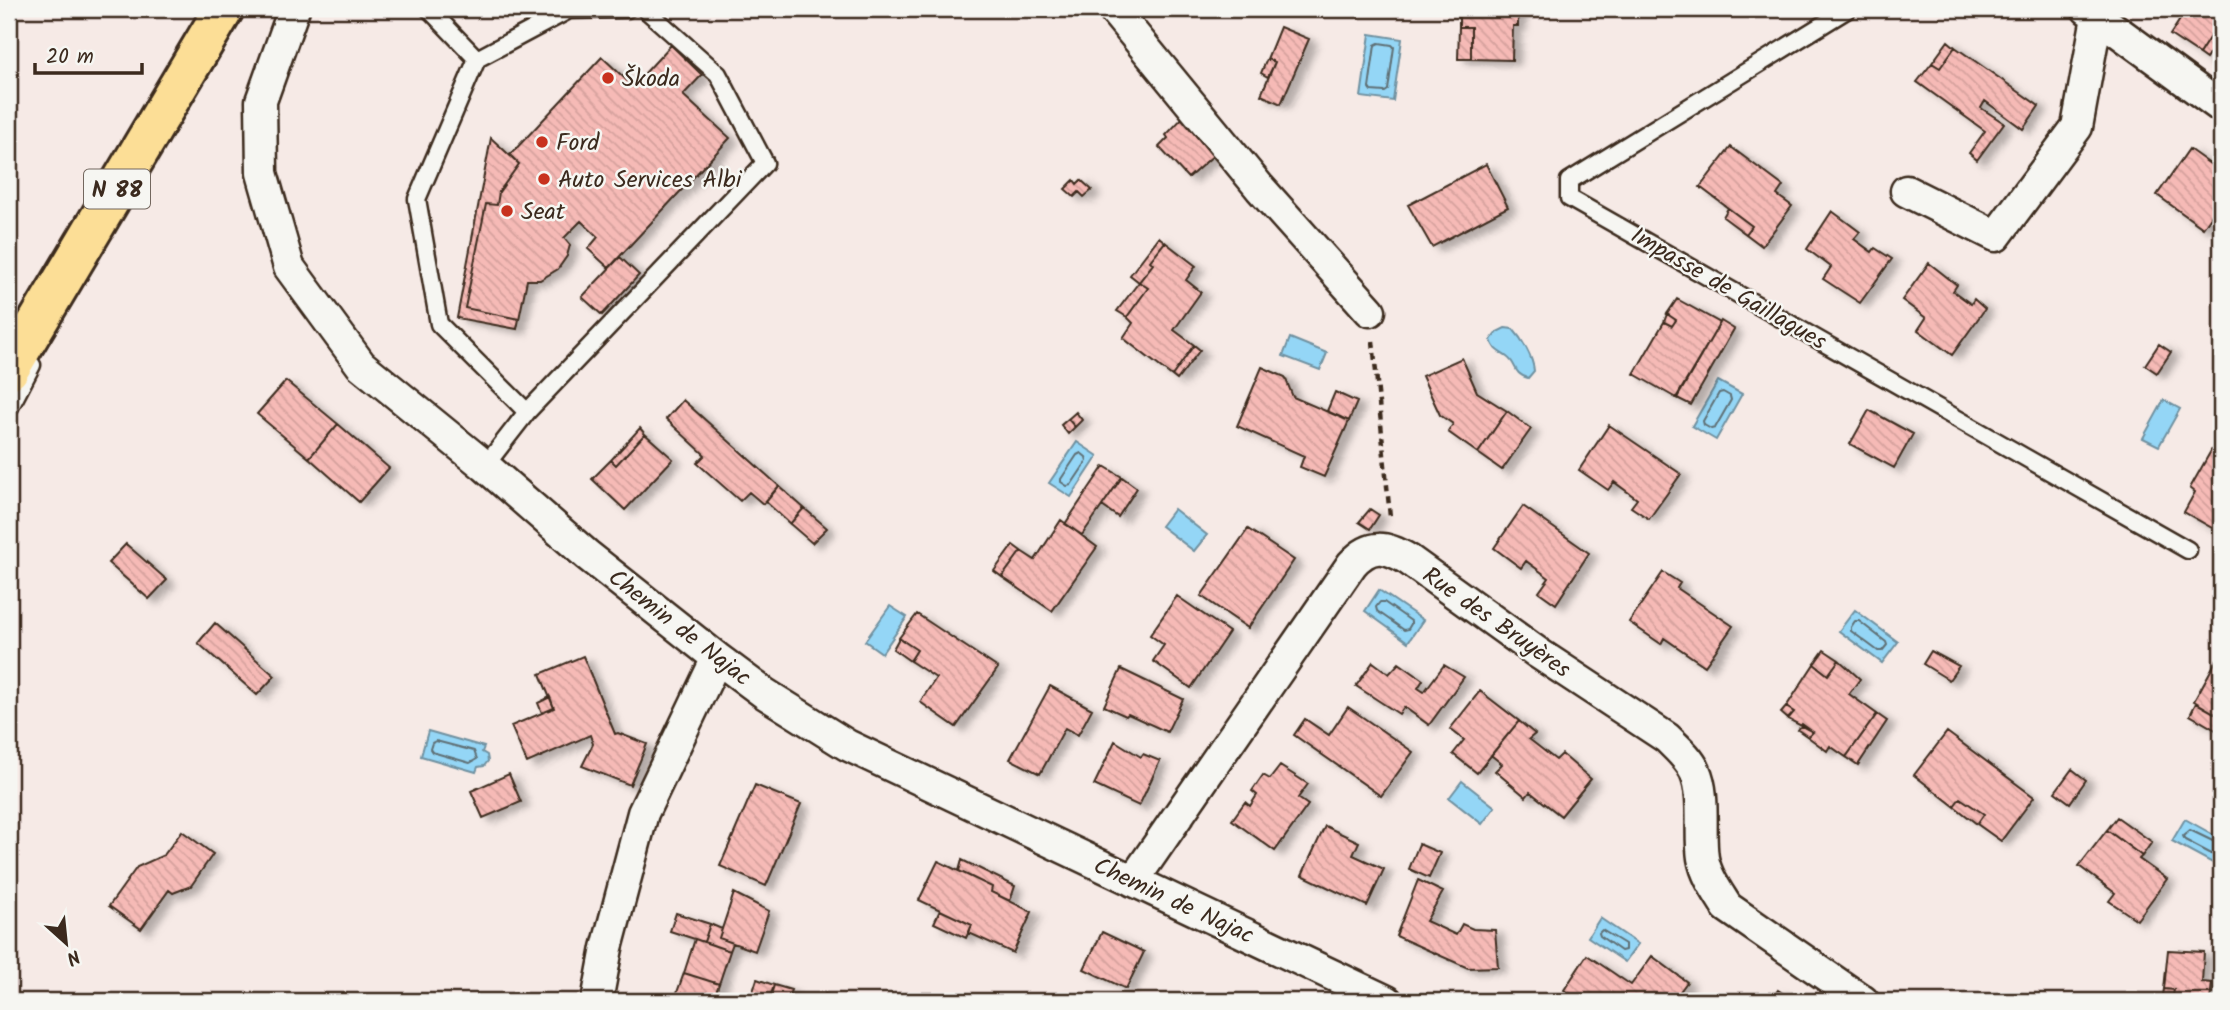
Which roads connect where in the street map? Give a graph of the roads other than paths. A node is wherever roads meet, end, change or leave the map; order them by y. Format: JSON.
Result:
{"nodes":[{"id":1,"x":224,"y":9,"type":"edge"},
{"id":2,"x":294,"y":9,"type":"edge"},
{"id":3,"x":429,"y":9,"type":"edge"},
{"id":4,"x":627,"y":9,"type":"edge"},
{"id":5,"x":645,"y":9,"type":"edge"},
{"id":6,"x":1113,"y":9,"type":"edge"},
{"id":7,"x":1848,"y":9,"type":"edge"},
{"id":8,"x":2092,"y":13,"type":"edge"},
{"id":9,"x":477,"y":59,"type":"junction"},
{"id":10,"x":176,"y":89,"type":"junction"},
{"id":11,"x":2221,"y":107,"type":"edge"},
{"id":12,"x":1906,"y":191,"type":"dead end"},
{"id":13,"x":1370,"y":311,"type":"road end"},
{"id":14,"x":9,"y":370,"type":"edge"},
{"id":15,"x":9,"y":410,"type":"edge"},
{"id":16,"x":527,"y":412,"type":"junction"},
{"id":17,"x":485,"y":466,"type":"junction"},
{"id":18,"x":2188,"y":550,"type":"dead end"},
{"id":19,"x":716,"y":658,"type":"junction"},
{"id":20,"x":1133,"y":881,"type":"junction"},
{"id":21,"x":597,"y":1001,"type":"edge"},
{"id":22,"x":1387,"y":1001,"type":"edge"},
{"id":23,"x":1863,"y":1001,"type":"edge"}],
"edges":[{"from":1,"to":10,"type":"main road","number":"N 88"},
{"from":2,"to":17,"type":"street","name":"Chemin de Najac"},
{"from":3,"to":9,"type":"lane"},
{"from":4,"to":9,"type":"lane"},
{"from":5,"to":16,"type":"lane"},
{"from":6,"to":13,"type":"street"},
{"from":7,"to":18,"type":"lane","name":"Impasse de Gaillagues"},
{"from":8,"to":11,"type":"street"},
{"from":8,"to":12,"type":"street"},
{"from":9,"to":16,"type":"lane"},
{"from":10,"to":14,"type":"main road","number":"N 88"},
{"from":10,"to":15,"type":"lane"},
{"from":16,"to":17,"type":"lane"},
{"from":17,"to":19,"type":"street","name":"Chemin de Najac"},
{"from":19,"to":20,"type":"street","name":"Chemin de Najac"},
{"from":19,"to":21,"type":"street"},
{"from":20,"to":22,"type":"street","name":"Chemin de Najac"},
{"from":20,"to":23,"type":"street","name":"Rue des Bruyères"}]}
